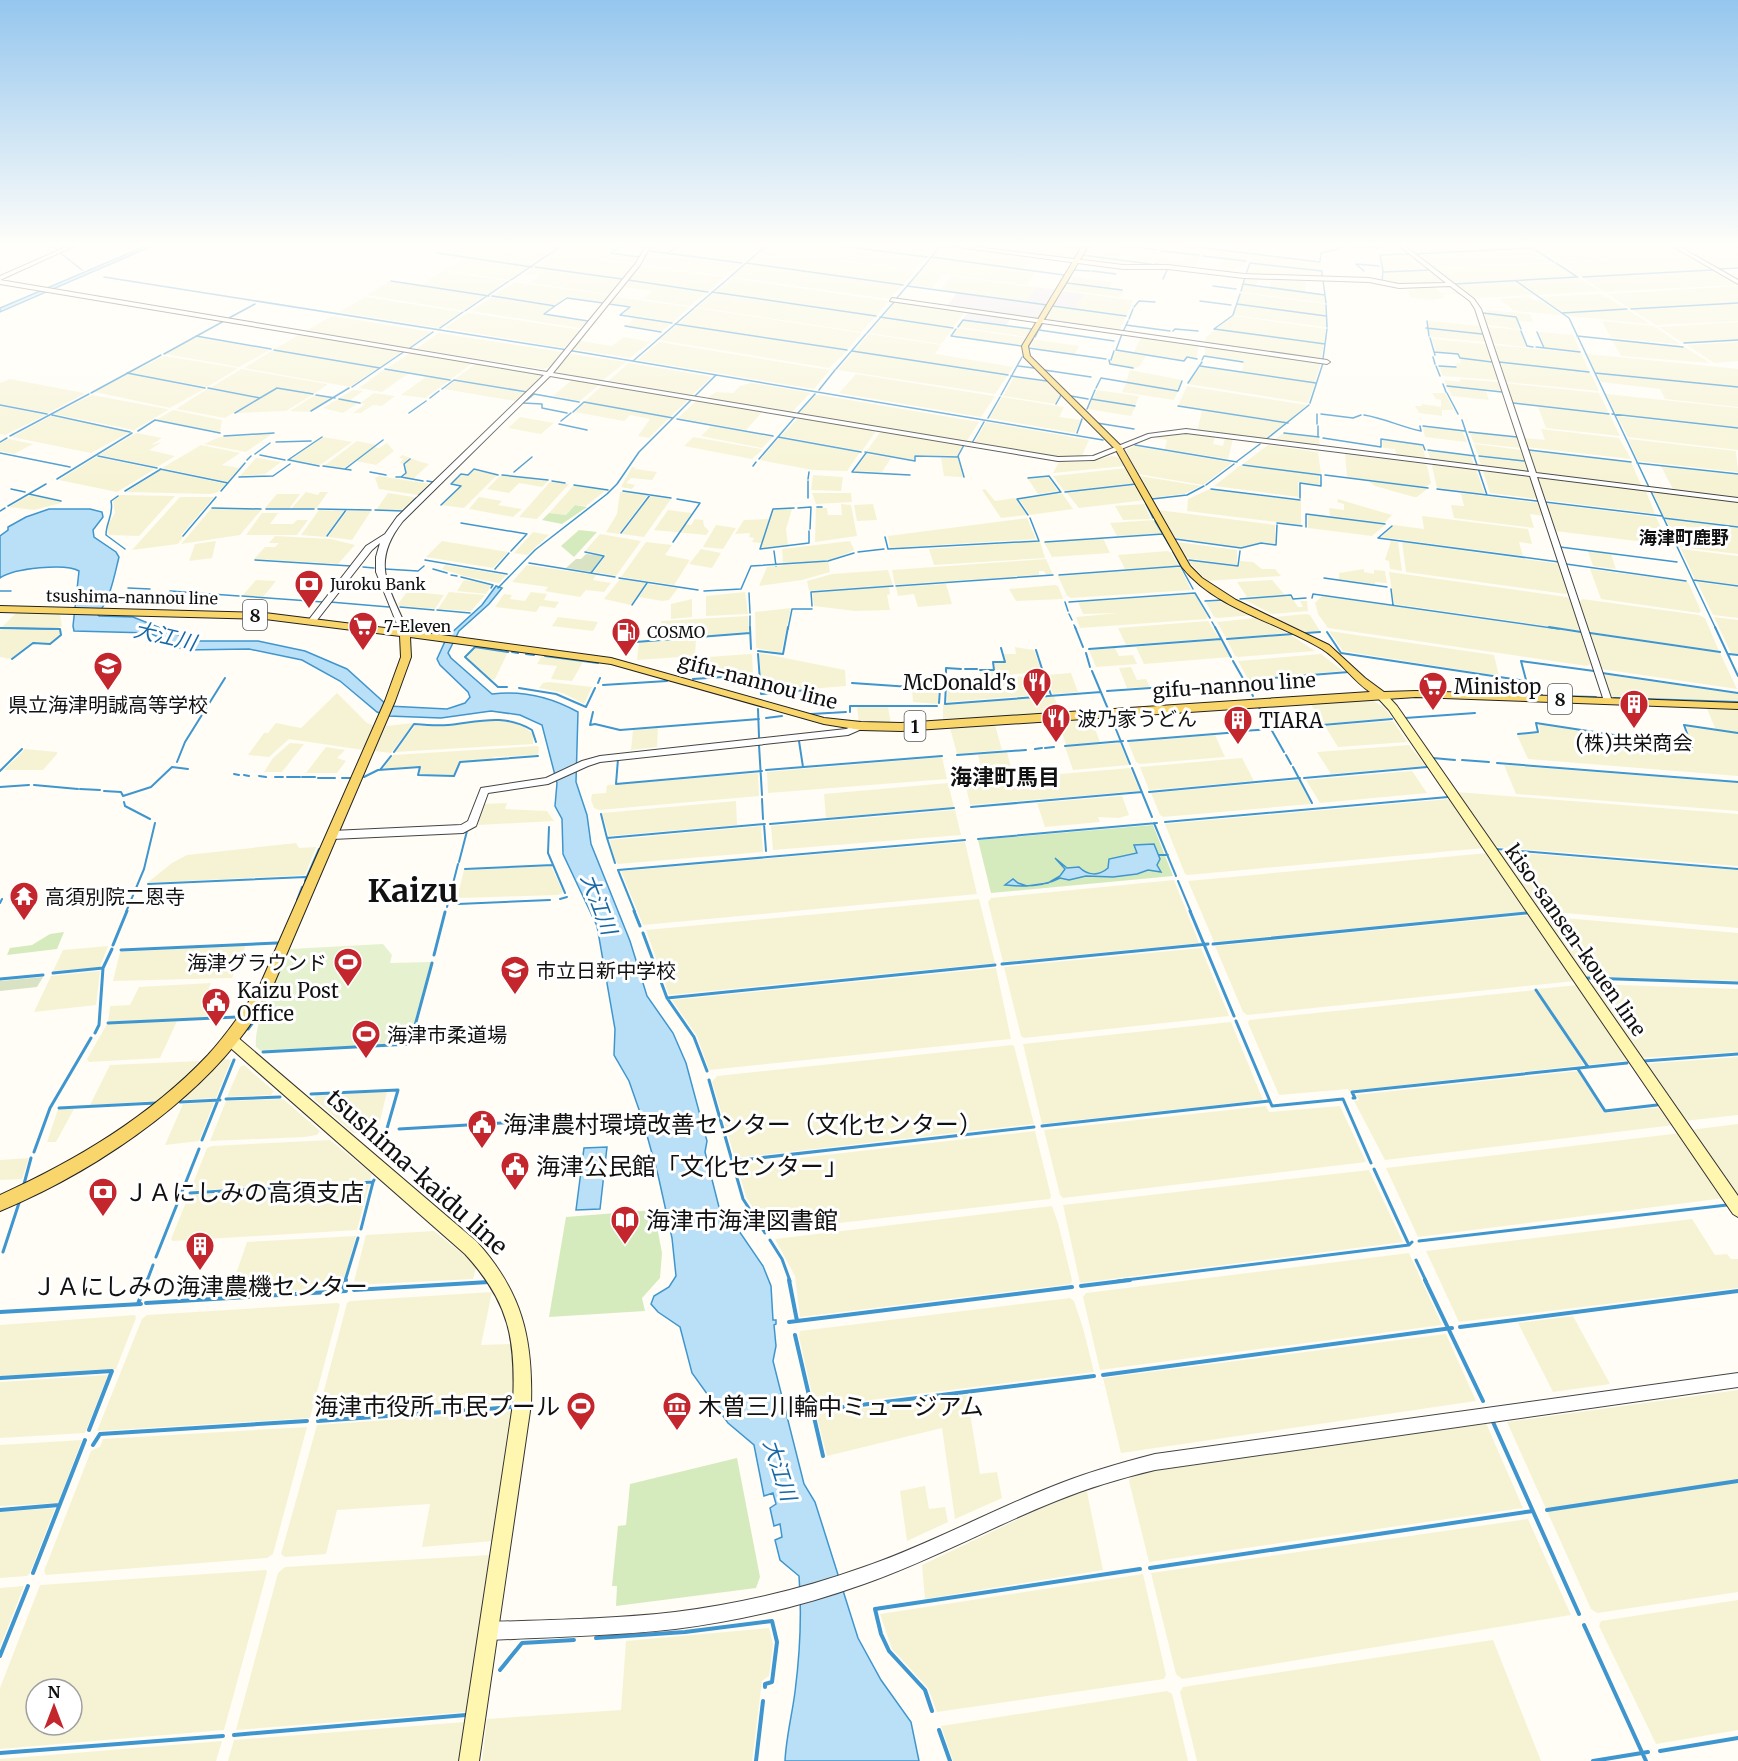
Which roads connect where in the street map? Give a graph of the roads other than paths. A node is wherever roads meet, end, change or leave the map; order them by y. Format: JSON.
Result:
{"nodes":[{"id":1,"x":264,"y":325,"type":"edge"},
{"id":2,"x":588,"y":325,"type":"edge"},
{"id":3,"x":1037,"y":325,"type":"edge"},
{"id":4,"x":1069,"y":325,"type":"edge"},
{"id":5,"x":1483,"y":325,"type":"edge"},
{"id":6,"x":1327,"y":362,"type":"dead end"},
{"id":7,"x":550,"y":372,"type":"junction"},
{"id":8,"x":1119,"y":449,"type":"junction"},
{"id":9,"x":1533,"y":475,"type":"junction"},
{"id":10,"x":1738,"y":500,"type":"edge"},
{"id":11,"x":386,"y":536,"type":"junction"},
{"id":12,"x":0,"y":609,"type":"edge"},
{"id":13,"x":401,"y":620,"type":"junction"},
{"id":14,"x":311,"y":622,"type":"junction"},
{"id":15,"x":381,"y":630,"type":"junction"},
{"id":16,"x":405,"y":634,"type":"junction"},
{"id":17,"x":431,"y":637,"type":"junction"},
{"id":18,"x":407,"y":649,"type":"junction"},
{"id":19,"x":1381,"y":695,"type":"junction"},
{"id":20,"x":1608,"y":701,"type":"junction"},
{"id":21,"x":1738,"y":706,"type":"edge"},
{"id":22,"x":861,"y":726,"type":"junction"},
{"id":23,"x":332,"y":835,"type":"junction"},
{"id":24,"x":231,"y":1040,"type":"junction"},
{"id":25,"x":0,"y":1203,"type":"edge"},
{"id":26,"x":1738,"y":1209,"type":"edge"},
{"id":27,"x":1738,"y":1380,"type":"edge"},
{"id":28,"x":489,"y":1631,"type":"junction"},
{"id":29,"x":470,"y":1761,"type":"edge"}],
"edges":[{"from":1,"to":7,"type":"street"},
{"from":2,"to":7,"type":"street"},
{"from":3,"to":8,"type":"main road","name":"gifu-nannou line"},
{"from":4,"to":6,"type":"street"},
{"from":5,"to":9,"type":"street"},
{"from":7,"to":8,"type":"street"},
{"from":7,"to":11,"type":"street"},
{"from":8,"to":9,"type":"street"},
{"from":8,"to":19,"type":"main road","name":"gifu-nannou line"},
{"from":9,"to":10,"type":"street"},
{"from":9,"to":20,"type":"street"},
{"from":11,"to":13,"type":"street"},
{"from":11,"to":14,"type":"street"},
{"from":12,"to":14,"type":"main road","name":"tsushima-nannou line","number":"8"},
{"from":13,"to":15,"type":"street"},
{"from":13,"to":16,"type":"street"},
{"from":14,"to":15,"type":"main road","name":"tsushima-nannou line","number":"8"},
{"from":15,"to":16,"type":"main road","name":"tsushima-nannou line","number":"8"},
{"from":16,"to":17,"type":"main road","name":"gifu-nannou line","number":"1"},
{"from":16,"to":18,"type":"main road"},
{"from":17,"to":18,"type":"main road"},
{"from":17,"to":22,"type":"main road","name":"gifu-nannou line","number":"1"},
{"from":18,"to":23,"type":"main road"},
{"from":19,"to":20,"type":"main road","number":"8"},
{"from":19,"to":22,"type":"main road","name":"gifu-nannou line","number":"1"},
{"from":19,"to":26,"type":"main road","name":"kiso-sansen-kouen line"},
{"from":20,"to":21,"type":"main road","number":"8"},
{"from":22,"to":23,"type":"street"},
{"from":23,"to":24,"type":"main road"},
{"from":24,"to":25,"type":"main road"},
{"from":24,"to":28,"type":"main road","name":"tsushima-kaidu line"},
{"from":27,"to":28,"type":"street"},
{"from":28,"to":29,"type":"main road","name":"tsushima-kaidu line"}]}
